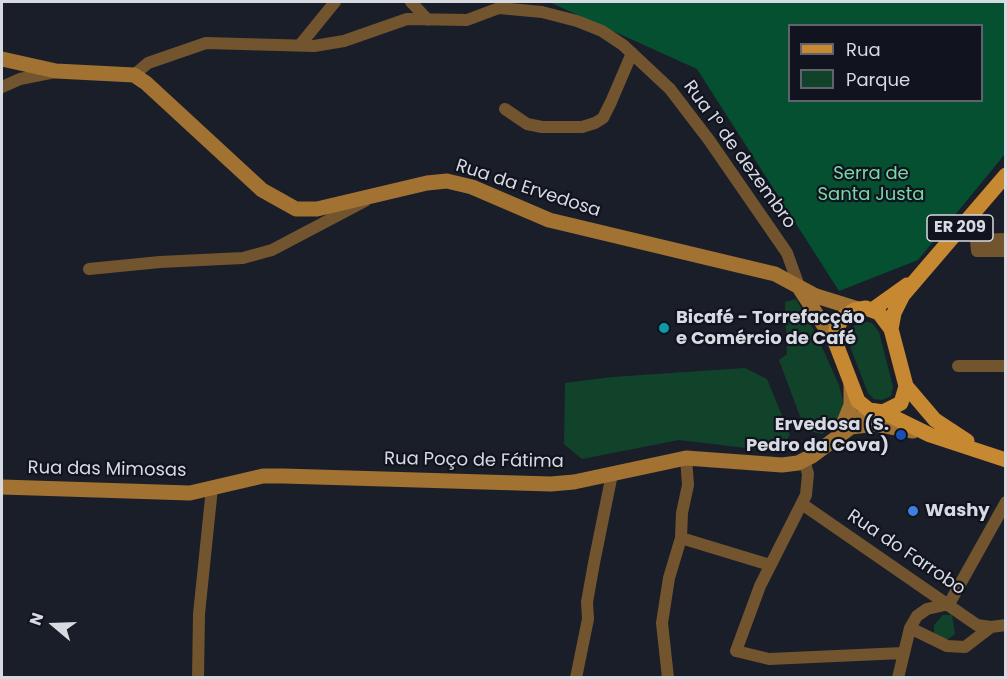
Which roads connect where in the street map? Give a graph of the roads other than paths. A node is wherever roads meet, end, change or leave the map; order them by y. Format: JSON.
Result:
{"nodes":[{"id":1,"x":335,"y":2,"type":"edge"},
{"id":2,"x":411,"y":2,"type":"edge"},
{"id":3,"x":428,"y":20,"type":"junction"},
{"id":4,"x":300,"y":45,"type":"junction"},
{"id":5,"x":632,"y":53,"type":"junction"},
{"id":6,"x":2,"y":59,"type":"edge"},
{"id":7,"x":56,"y":71,"type":"junction"},
{"id":8,"x":134,"y":75,"type":"junction"},
{"id":9,"x":2,"y":87,"type":"edge"},
{"id":10,"x":505,"y":109,"type":"dead end"},
{"id":11,"x":1005,"y":176,"type":"edge"},
{"id":12,"x":371,"y":197,"type":"junction"},
{"id":13,"x":1005,"y":239,"type":"edge"},
{"id":14,"x":1005,"y":251,"type":"edge"},
{"id":15,"x":89,"y":268,"type":"dead end"},
{"id":16,"x":914,"y":280,"type":"junction"},
{"id":17,"x":800,"y":289,"type":"junction"},
{"id":18,"x":865,"y":309,"type":"junction"},
{"id":19,"x":891,"y":329,"type":"junction"},
{"id":20,"x":836,"y":344,"type":"junction"},
{"id":21,"x":958,"y":366,"type":"dead end"},
{"id":22,"x":1005,"y":366,"type":"edge"},
{"id":23,"x":851,"y":384,"type":"junction"},
{"id":24,"x":906,"y":386,"type":"junction"},
{"id":25,"x":876,"y":411,"type":"junction"},
{"id":26,"x":851,"y":427,"type":"junction"},
{"id":27,"x":930,"y":435,"type":"junction"},
{"id":28,"x":836,"y":439,"type":"junction"},
{"id":29,"x":686,"y":458,"type":"junction"},
{"id":30,"x":1000,"y":458,"type":"edge"},
{"id":31,"x":804,"y":460,"type":"junction"},
{"id":32,"x":612,"y":474,"type":"junction"},
{"id":33,"x":2,"y":487,"type":"edge"},
{"id":34,"x":212,"y":488,"type":"junction"},
{"id":35,"x":1005,"y":502,"type":"edge"},
{"id":36,"x":802,"y":504,"type":"junction"},
{"id":37,"x":681,"y":538,"type":"junction"},
{"id":38,"x":770,"y":565,"type":"junction"},
{"id":39,"x":949,"y":604,"type":"junction"},
{"id":40,"x":1005,"y":625,"type":"edge"},
{"id":41,"x":991,"y":627,"type":"junction"},
{"id":42,"x":910,"y":628,"type":"junction"},
{"id":43,"x":903,"y":653,"type":"junction"},
{"id":44,"x":198,"y":678,"type":"edge"},
{"id":45,"x":576,"y":678,"type":"edge"},
{"id":46,"x":668,"y":678,"type":"edge"},
{"id":47,"x":898,"y":678,"type":"edge"}],
"edges":[{"from":1,"to":4,"type":"street"},
{"from":2,"to":3,"type":"street"},
{"from":3,"to":4,"type":"street","name":"Rua 1º de dezembro"},
{"from":3,"to":5,"type":"street","name":"Rua 1º de dezembro"},
{"from":4,"to":8,"type":"street","name":"Rua 1º de dezembro"},
{"from":5,"to":10,"type":"street"},
{"from":5,"to":17,"type":"street","name":"Rua 1º de dezembro"},
{"from":6,"to":7,"type":"street"},
{"from":7,"to":8,"type":"street"},
{"from":7,"to":9,"type":"street"},
{"from":8,"to":12,"type":"street","name":"Rua da Ervedosa"},
{"from":11,"to":16,"type":"main road","number":"ER 209"},
{"from":12,"to":15,"type":"street"},
{"from":12,"to":17,"type":"street","name":"Rua da Ervedosa"},
{"from":13,"to":14,"type":"street"},
{"from":16,"to":18,"type":"main road","number":"ER 209"},
{"from":16,"to":19,"type":"main road","number":"ER 209"},
{"from":17,"to":18,"type":"street","name":"Rua da Ervedosa"},
{"from":17,"to":20,"type":"street","name":"Rua da Ervedosa"},
{"from":18,"to":19,"type":"main road"},
{"from":18,"to":20,"type":"main road","number":"ER 209"},
{"from":19,"to":24,"type":"main road"},
{"from":20,"to":23,"type":"main road"},
{"from":21,"to":22,"type":"street"},
{"from":23,"to":25,"type":"main road"},
{"from":23,"to":28,"type":"street"},
{"from":24,"to":25,"type":"main road"},
{"from":24,"to":30,"type":"main road"},
{"from":25,"to":26,"type":"street","name":"Rua Poço de Fátima"},
{"from":25,"to":27,"type":"main road"},
{"from":26,"to":27,"type":"street"},
{"from":26,"to":28,"type":"street","name":"Rua Poço de Fátima"},
{"from":27,"to":30,"type":"main road"},
{"from":28,"to":31,"type":"street","name":"Rua Poço de Fátima"},
{"from":29,"to":31,"type":"street","name":"Rua Poço de Fátima"},
{"from":29,"to":32,"type":"street","name":"Rua Poço de Fátima"},
{"from":29,"to":37,"type":"street"},
{"from":31,"to":36,"type":"street"},
{"from":32,"to":34,"type":"street","name":"Rua Poço de Fátima"},
{"from":32,"to":45,"type":"street"},
{"from":33,"to":34,"type":"street","name":"Rua das Mimosas"},
{"from":34,"to":44,"type":"street"},
{"from":35,"to":39,"type":"street"},
{"from":36,"to":38,"type":"street"},
{"from":36,"to":39,"type":"street","name":"Rua do Farrobo"},
{"from":37,"to":38,"type":"street"},
{"from":37,"to":46,"type":"street"},
{"from":38,"to":43,"type":"street"},
{"from":39,"to":41,"type":"street","name":"Rua do Farrobo"},
{"from":39,"to":42,"type":"street"},
{"from":40,"to":41,"type":"street"},
{"from":41,"to":42,"type":"street"},
{"from":42,"to":43,"type":"street"},
{"from":43,"to":47,"type":"street"}]}
